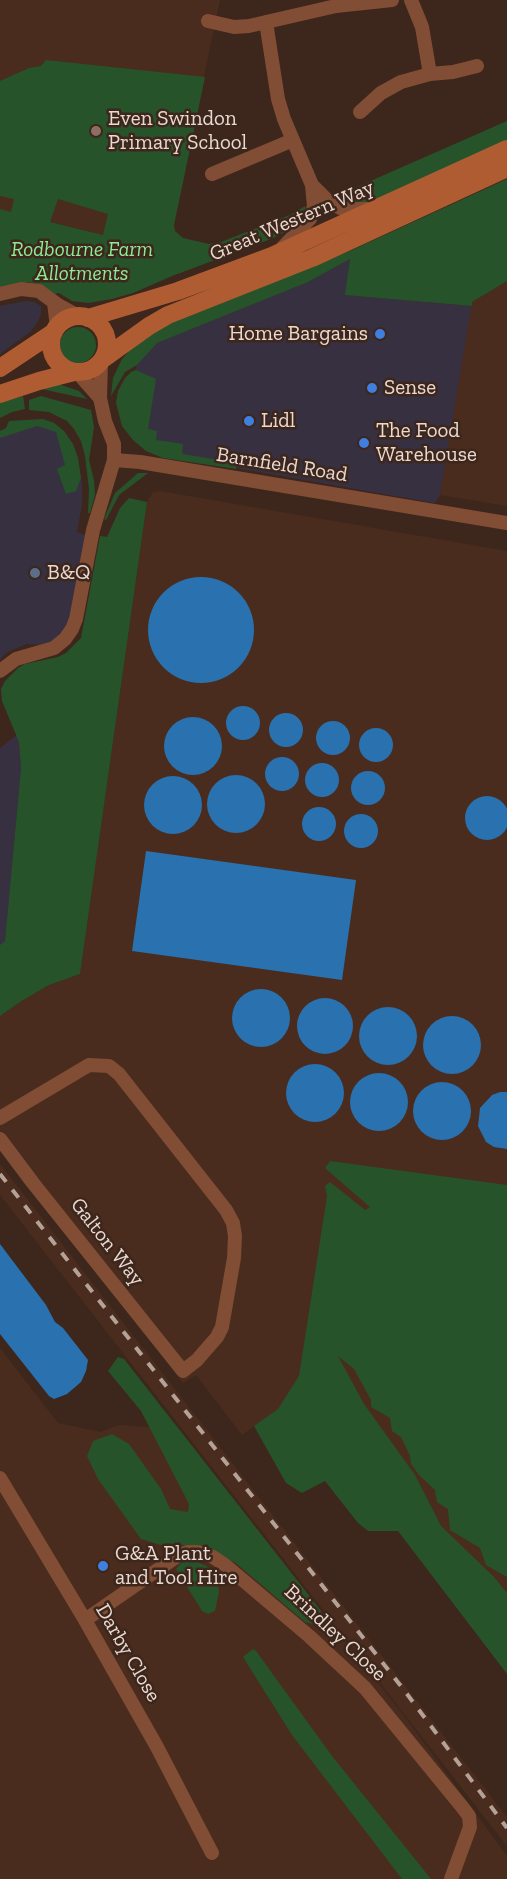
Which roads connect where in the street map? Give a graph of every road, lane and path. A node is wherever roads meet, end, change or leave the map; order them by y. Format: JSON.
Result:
{"nodes":[{"id":1,"x":392,"y":0,"type":"edge"},
{"id":2,"x":411,"y":0,"type":"edge"},
{"id":3,"x":344,"y":2,"type":"edge"},
{"id":4,"x":208,"y":21,"type":"dead end"},
{"id":5,"x":266,"y":22,"type":"junction"},
{"id":6,"x":477,"y":66,"type":"dead end"},
{"id":7,"x":430,"y":74,"type":"junction"},
{"id":8,"x":360,"y":112,"type":"dead end"},
{"id":9,"x":293,"y":140,"type":"junction"},
{"id":10,"x":507,"y":149,"type":"edge"},
{"id":11,"x":507,"y":168,"type":"edge"},
{"id":12,"x":212,"y":174,"type":"dead end"},
{"id":13,"x":312,"y":184,"type":"junction"},
{"id":14,"x":380,"y":208,"type":"junction"},
{"id":15,"x":272,"y":256,"type":"junction"},
{"id":16,"x":0,"y":294,"type":"edge"},
{"id":17,"x":54,"y":303,"type":"junction"},
{"id":18,"x":83,"y":317,"type":"junction"},
{"id":19,"x":55,"y":329,"type":"junction"},
{"id":20,"x":102,"y":361,"type":"junction"},
{"id":21,"x":0,"y":368,"type":"edge"},
{"id":22,"x":75,"y":372,"type":"junction"},
{"id":23,"x":0,"y":394,"type":"edge"},
{"id":24,"x":100,"y":398,"type":"junction"},
{"id":25,"x":114,"y":460,"type":"junction"},
{"id":26,"x":507,"y":523,"type":"edge"},
{"id":27,"x":0,"y":671,"type":"edge"},
{"id":28,"x":0,"y":1118,"type":"edge"},
{"id":29,"x":0,"y":1139,"type":"edge"},
{"id":30,"x":0,"y":1478,"type":"edge"},
{"id":31,"x":85,"y":1620,"type":"junction"},
{"id":32,"x":212,"y":1853,"type":"dead end"},
{"id":33,"x":451,"y":1879,"type":"edge"}],
"edges":[{"from":1,"to":3,"type":"street"},
{"from":2,"to":7,"type":"street"},
{"from":3,"to":5,"type":"street"},
{"from":4,"to":5,"type":"street"},
{"from":5,"to":9,"type":"street"},
{"from":6,"to":7,"type":"street"},
{"from":7,"to":8,"type":"street"},
{"from":9,"to":12,"type":"street"},
{"from":9,"to":13,"type":"street"},
{"from":10,"to":14,"type":"main road","name":"Great Western Way"},
{"from":11,"to":20,"type":"main road","name":"Great Western Way"},
{"from":13,"to":14,"type":"street"},
{"from":13,"to":15,"type":"street"},
{"from":14,"to":15,"type":"main road","name":"Great Western Way"},
{"from":15,"to":18,"type":"main road","name":"Great Western Way"},
{"from":16,"to":17,"type":"street"},
{"from":17,"to":18,"type":"street"},
{"from":17,"to":19,"type":"street"},
{"from":18,"to":19,"type":"main road"},
{"from":18,"to":20,"type":"main road"},
{"from":19,"to":21,"type":"main road"},
{"from":19,"to":22,"type":"main road"},
{"from":20,"to":22,"type":"main road"},
{"from":20,"to":24,"type":"street"},
{"from":22,"to":23,"type":"main road"},
{"from":22,"to":24,"type":"street"},
{"from":24,"to":25,"type":"street"},
{"from":25,"to":26,"type":"street","name":"Barnfield Road"},
{"from":25,"to":27,"type":"street"},
{"from":28,"to":29,"type":"street","name":"Galton Way"},
{"from":30,"to":31,"type":"street","name":"Darby Close"},
{"from":31,"to":32,"type":"street","name":"Darby Close"},
{"from":31,"to":33,"type":"street","name":"Brindley Close"}]}
